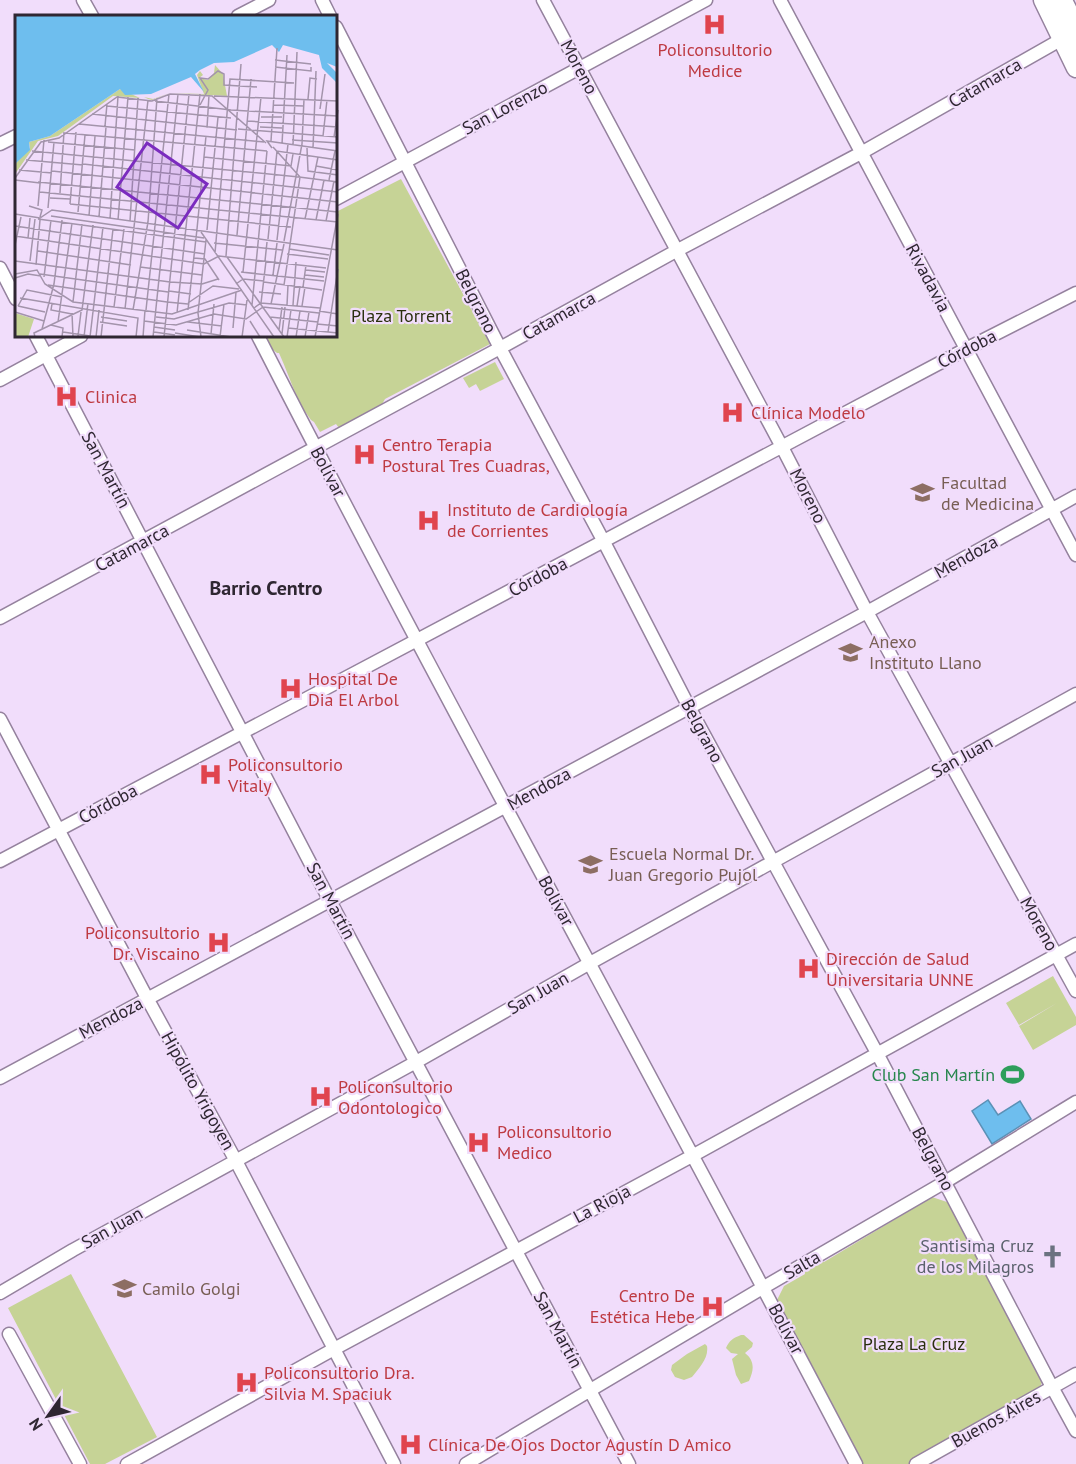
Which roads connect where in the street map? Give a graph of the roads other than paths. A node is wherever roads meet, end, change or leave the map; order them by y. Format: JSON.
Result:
{"nodes":[{"id":1,"x":83,"y":0,"type":"edge"},
{"id":2,"x":269,"y":0,"type":"edge"},
{"id":3,"x":322,"y":0,"type":"edge"},
{"id":4,"x":543,"y":0,"type":"edge"},
{"id":5,"x":706,"y":0,"type":"edge"},
{"id":6,"x":780,"y":0,"type":"edge"},
{"id":7,"x":1043,"y":0,"type":"edge"},
{"id":8,"x":1061,"y":0,"type":"edge"},
{"id":9,"x":91,"y":15,"type":"edge"},
{"id":10,"x":240,"y":15,"type":"edge"},
{"id":11,"x":330,"y":15,"type":"edge"},
{"id":12,"x":338,"y":31,"type":"edge"},
{"id":13,"x":1072,"y":33,"type":"edge"},
{"id":14,"x":580,"y":68,"type":"junction"},
{"id":15,"x":1076,"y":68,"type":"edge"},
{"id":16,"x":15,"y":136,"type":"edge"},
{"id":17,"x":0,"y":144,"type":"edge"},
{"id":18,"x":861,"y":153,"type":"junction"},
{"id":19,"x":405,"y":162,"type":"junction"},
{"id":20,"x":338,"y":198,"type":"edge"},
{"id":21,"x":676,"y":250,"type":"junction"},
{"id":22,"x":0,"y":268,"type":"edge"},
{"id":23,"x":1076,"y":293,"type":"edge"},
{"id":24,"x":15,"y":297,"type":"edge"},
{"id":25,"x":37,"y":338,"type":"edge"},
{"id":26,"x":77,"y":338,"type":"edge"},
{"id":27,"x":259,"y":338,"type":"edge"},
{"id":28,"x":500,"y":348,"type":"junction"},
{"id":29,"x":966,"y":349,"type":"junction"},
{"id":30,"x":45,"y":355,"type":"junction"},
{"id":31,"x":0,"y":380,"type":"edge"},
{"id":32,"x":782,"y":447,"type":"junction"},
{"id":33,"x":316,"y":448,"type":"junction"},
{"id":34,"x":1076,"y":496,"type":"edge"},
{"id":35,"x":1051,"y":510,"type":"junction"},
{"id":36,"x":144,"y":541,"type":"junction"},
{"id":37,"x":604,"y":542,"type":"junction"},
{"id":38,"x":1076,"y":555,"type":"edge"},
{"id":39,"x":867,"y":612,"type":"junction"},
{"id":40,"x":0,"y":618,"type":"edge"},
{"id":41,"x":416,"y":640,"type":"junction"},
{"id":42,"x":1076,"y":694,"type":"edge"},
{"id":43,"x":689,"y":707,"type":"junction"},
{"id":44,"x":0,"y":719,"type":"edge"},
{"id":45,"x":242,"y":732,"type":"junction"},
{"id":46,"x":951,"y":763,"type":"junction"},
{"id":47,"x":506,"y":807,"type":"junction"},
{"id":48,"x":59,"y":830,"type":"junction"},
{"id":49,"x":0,"y":861,"type":"edge"},
{"id":50,"x":773,"y":861,"type":"junction"},
{"id":51,"x":330,"y":901,"type":"junction"},
{"id":52,"x":1076,"y":944,"type":"edge"},
{"id":53,"x":1056,"y":955,"type":"junction"},
{"id":54,"x":590,"y":963,"type":"junction"},
{"id":55,"x":1076,"y":991,"type":"edge"},
{"id":56,"x":147,"y":998,"type":"junction"},
{"id":57,"x":877,"y":1053,"type":"junction"},
{"id":58,"x":416,"y":1062,"type":"junction"},
{"id":59,"x":0,"y":1078,"type":"edge"},
{"id":60,"x":1076,"y":1102,"type":"edge"},
{"id":61,"x":692,"y":1155,"type":"junction"},
{"id":62,"x":236,"y":1161,"type":"junction"},
{"id":63,"x":945,"y":1182,"type":"junction"},
{"id":64,"x":517,"y":1250,"type":"junction"},
{"id":65,"x":764,"y":1287,"type":"junction"},
{"id":66,"x":0,"y":1293,"type":"edge"},
{"id":67,"x":9,"y":1334,"type":"dead end"},
{"id":68,"x":334,"y":1349,"type":"junction"},
{"id":69,"x":1076,"y":1374,"type":"edge"},
{"id":70,"x":1052,"y":1387,"type":"junction"},
{"id":71,"x":590,"y":1390,"type":"junction"},
{"id":72,"x":1076,"y":1431,"type":"edge"},
{"id":73,"x":80,"y":1464,"type":"edge"},
{"id":74,"x":127,"y":1464,"type":"edge"},
{"id":75,"x":394,"y":1464,"type":"edge"},
{"id":76,"x":466,"y":1464,"type":"edge"},
{"id":77,"x":629,"y":1464,"type":"edge"},
{"id":78,"x":856,"y":1464,"type":"edge"},
{"id":79,"x":916,"y":1464,"type":"edge"}],
"edges":[{"from":1,"to":9,"type":"street"},
{"from":2,"to":10,"type":"street"},
{"from":3,"to":11,"type":"street"},
{"from":4,"to":14,"type":"street","name":"Moreno"},
{"from":5,"to":14,"type":"street","name":"San Lorenzo"},
{"from":6,"to":18,"type":"street","name":"Rivadavia"},
{"from":7,"to":13,"type":"main road"},
{"from":8,"to":13,"type":"highway"},
{"from":12,"to":19,"type":"street","name":"Belgrano"},
{"from":13,"to":15,"type":"main road"},
{"from":13,"to":18,"type":"street","name":"Catamarca"},
{"from":14,"to":19,"type":"street","name":"San Lorenzo"},
{"from":14,"to":21,"type":"street","name":"Moreno"},
{"from":16,"to":17,"type":"street"},
{"from":18,"to":21,"type":"street","name":"Catamarca"},
{"from":18,"to":29,"type":"street","name":"Rivadavia"},
{"from":19,"to":20,"type":"street","name":"San Lorenzo"},
{"from":19,"to":28,"type":"street","name":"Belgrano"},
{"from":21,"to":28,"type":"street","name":"Catamarca"},
{"from":21,"to":32,"type":"street","name":"Moreno"},
{"from":22,"to":24,"type":"street"},
{"from":23,"to":29,"type":"street","name":"Córdoba"},
{"from":25,"to":30,"type":"street","name":"San Martín"},
{"from":26,"to":30,"type":"street"},
{"from":27,"to":33,"type":"street","name":"Bolívar"},
{"from":28,"to":33,"type":"street","name":"Catamarca"},
{"from":28,"to":37,"type":"street","name":"Belgrano"},
{"from":29,"to":32,"type":"street","name":"Córdoba"},
{"from":29,"to":35,"type":"street","name":"Rivadavia"},
{"from":30,"to":31,"type":"street"},
{"from":30,"to":36,"type":"street","name":"San Martín"},
{"from":32,"to":37,"type":"street","name":"Córdoba"},
{"from":32,"to":39,"type":"street","name":"Moreno"},
{"from":33,"to":36,"type":"street","name":"Catamarca"},
{"from":33,"to":41,"type":"street","name":"Bolívar"},
{"from":34,"to":35,"type":"street","name":"Mendoza"},
{"from":35,"to":38,"type":"street","name":"Rivadavia"},
{"from":35,"to":39,"type":"street","name":"Mendoza"},
{"from":36,"to":40,"type":"street","name":"Catamarca"},
{"from":36,"to":45,"type":"street","name":"San Martín"},
{"from":37,"to":41,"type":"street","name":"Córdoba"},
{"from":37,"to":43,"type":"street","name":"Belgrano"},
{"from":39,"to":43,"type":"street","name":"Mendoza"},
{"from":39,"to":46,"type":"street","name":"Moreno"},
{"from":41,"to":45,"type":"street","name":"Córdoba"},
{"from":41,"to":47,"type":"street","name":"Bolívar"},
{"from":42,"to":46,"type":"street","name":"San Juan"},
{"from":43,"to":47,"type":"street","name":"Mendoza"},
{"from":43,"to":50,"type":"street","name":"Belgrano"},
{"from":44,"to":48,"type":"street","name":"Hipólito Yrigoyen"},
{"from":45,"to":48,"type":"street","name":"Córdoba"},
{"from":45,"to":51,"type":"street","name":"San Martín"},
{"from":46,"to":50,"type":"street","name":"San Juan"},
{"from":46,"to":53,"type":"street","name":"Moreno"},
{"from":47,"to":51,"type":"street","name":"Mendoza"},
{"from":47,"to":54,"type":"street","name":"Bolívar"},
{"from":48,"to":49,"type":"street","name":"Córdoba"},
{"from":48,"to":56,"type":"street","name":"Hipólito Yrigoyen"},
{"from":50,"to":54,"type":"street","name":"San Juan"},
{"from":50,"to":57,"type":"street","name":"Belgrano"},
{"from":51,"to":56,"type":"street","name":"Mendoza"},
{"from":51,"to":58,"type":"street","name":"San Martín"},
{"from":52,"to":53,"type":"street","name":"La Rioja"},
{"from":53,"to":55,"type":"street","name":"Moreno"},
{"from":53,"to":57,"type":"street","name":"La Rioja"},
{"from":54,"to":58,"type":"street","name":"San Juan"},
{"from":54,"to":61,"type":"street","name":"Bolívar"},
{"from":56,"to":59,"type":"street","name":"Mendoza"},
{"from":56,"to":62,"type":"street","name":"Hipólito Yrigoyen"},
{"from":57,"to":61,"type":"street","name":"La Rioja"},
{"from":57,"to":63,"type":"street","name":"Belgrano"},
{"from":58,"to":62,"type":"street","name":"San Juan"},
{"from":58,"to":64,"type":"street","name":"San Martín"},
{"from":60,"to":63,"type":"street","name":"Salta"},
{"from":61,"to":64,"type":"street","name":"La Rioja"},
{"from":61,"to":65,"type":"street","name":"Bolívar"},
{"from":62,"to":66,"type":"street","name":"San Juan"},
{"from":62,"to":68,"type":"street","name":"Hipólito Yrigoyen"},
{"from":63,"to":65,"type":"street","name":"Salta"},
{"from":63,"to":70,"type":"street","name":"Belgrano"},
{"from":64,"to":68,"type":"street","name":"La Rioja"},
{"from":64,"to":71,"type":"street","name":"San Martín"},
{"from":65,"to":71,"type":"street","name":"Salta"},
{"from":65,"to":78,"type":"street","name":"Bolívar"},
{"from":67,"to":73,"type":"street"},
{"from":68,"to":74,"type":"street","name":"La Rioja"},
{"from":68,"to":75,"type":"street","name":"Hipólito Yrigoyen"},
{"from":69,"to":70,"type":"street","name":"Buenos Aires"},
{"from":70,"to":72,"type":"street","name":"Belgrano"},
{"from":70,"to":79,"type":"street","name":"Buenos Aires"},
{"from":71,"to":76,"type":"street","name":"Salta"},
{"from":71,"to":77,"type":"street","name":"San Martín"}]}
